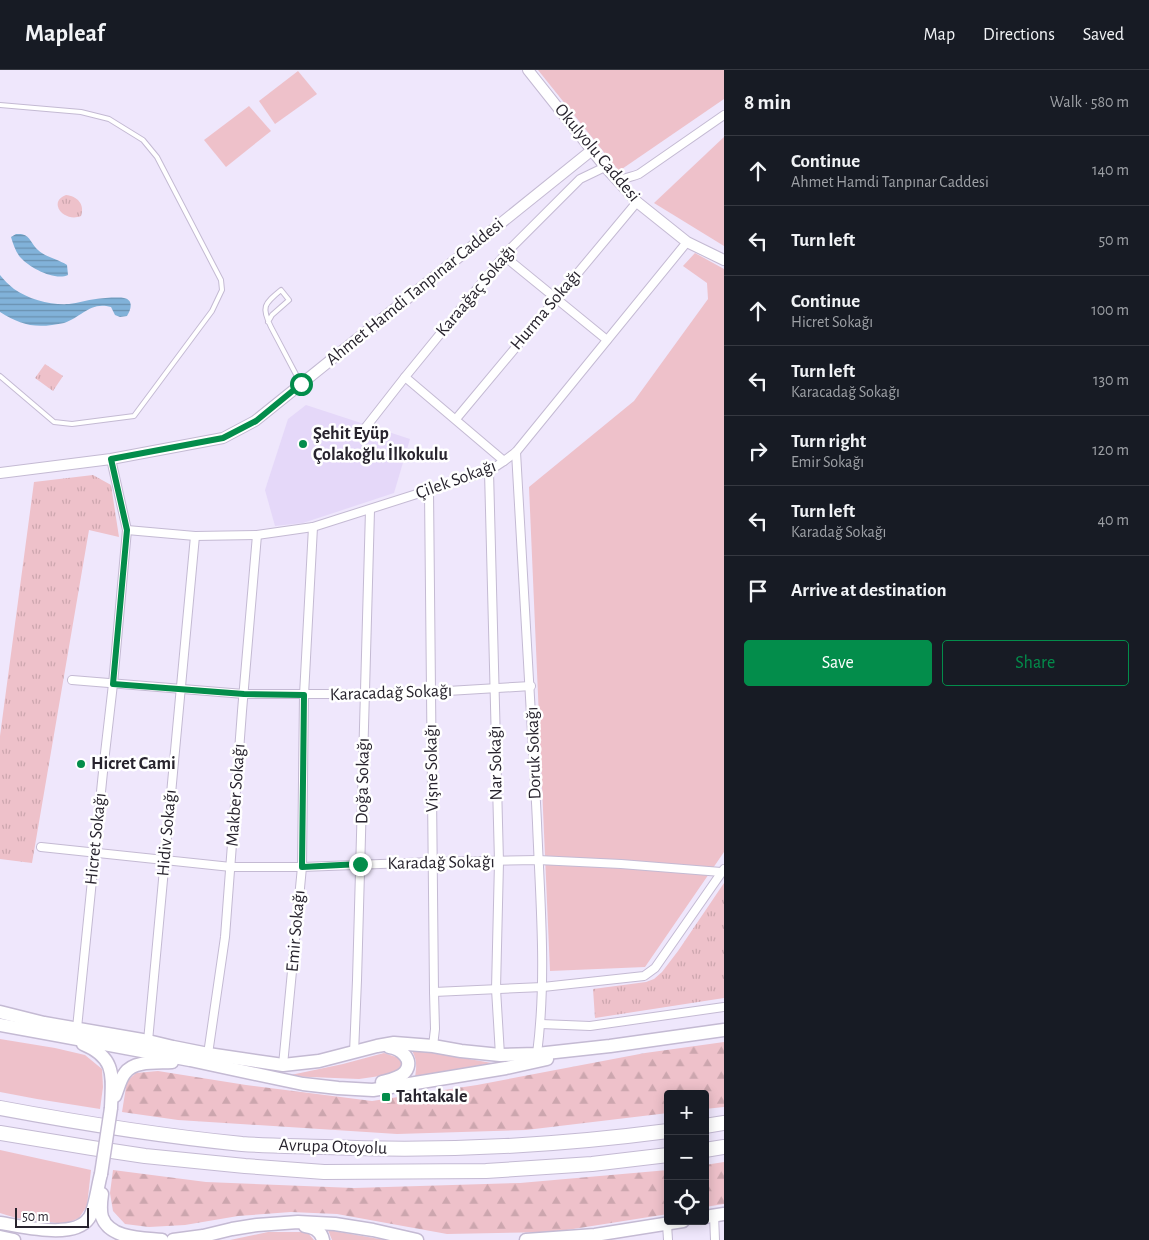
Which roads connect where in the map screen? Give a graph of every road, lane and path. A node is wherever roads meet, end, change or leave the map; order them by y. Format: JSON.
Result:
{"nodes":[{"id":1,"x":528,"y":70,"type":"edge"},
{"id":2,"x":0,"y":105,"type":"edge"},
{"id":3,"x":724,"y":115,"type":"edge"},
{"id":4,"x":592,"y":150,"type":"junction"},
{"id":5,"x":605,"y":168,"type":"junction"},
{"id":6,"x":618,"y":181,"type":"junction"},
{"id":7,"x":637,"y":202,"type":"junction"},
{"id":8,"x":687,"y":242,"type":"junction"},
{"id":9,"x":504,"y":256,"type":"junction"},
{"id":10,"x":724,"y":260,"type":"edge"},
{"id":11,"x":556,"y":298,"type":"junction"},
{"id":12,"x":268,"y":322,"type":"junction"},
{"id":13,"x":607,"y":340,"type":"junction"},
{"id":14,"x":0,"y":376,"type":"edge"},
{"id":15,"x":405,"y":377,"type":"junction"},
{"id":16,"x":301,"y":384,"type":"junction"},
{"id":17,"x":456,"y":419,"type":"junction"},
{"id":18,"x":362,"y":432,"type":"dead end"},
{"id":19,"x":516,"y":452,"type":"junction"},
{"id":20,"x":111,"y":459,"type":"junction"},
{"id":21,"x":504,"y":461,"type":"junction"},
{"id":22,"x":489,"y":471,"type":"junction"},
{"id":23,"x":0,"y":473,"type":"edge"},
{"id":24,"x":429,"y":491,"type":"junction"},
{"id":25,"x":370,"y":510,"type":"junction"},
{"id":26,"x":313,"y":527,"type":"junction"},
{"id":27,"x":127,"y":530,"type":"junction"},
{"id":28,"x":257,"y":535,"type":"junction"},
{"id":29,"x":195,"y":536,"type":"junction"},
{"id":30,"x":72,"y":680,"type":"dead end"},
{"id":31,"x":113,"y":684,"type":"junction"},
{"id":32,"x":531,"y":686,"type":"junction"},
{"id":33,"x":494,"y":688,"type":"junction"},
{"id":34,"x":180,"y":690,"type":"junction"},
{"id":35,"x":431,"y":692,"type":"junction"},
{"id":36,"x":244,"y":694,"type":"junction"},
{"id":37,"x":365,"y":694,"type":"junction"},
{"id":38,"x":304,"y":695,"type":"junction"},
{"id":39,"x":41,"y":846,"type":"dead end"},
{"id":40,"x":96,"y":853,"type":"junction"},
{"id":41,"x":165,"y":860,"type":"junction"},
{"id":42,"x":538,"y":860,"type":"junction"},
{"id":43,"x":432,"y":862,"type":"junction"},
{"id":44,"x":498,"y":862,"type":"junction"},
{"id":45,"x":360,"y":864,"type":"junction"},
{"id":46,"x":231,"y":867,"type":"junction"},
{"id":47,"x":302,"y":867,"type":"junction"},
{"id":48,"x":723,"y":871,"type":"edge"},
{"id":49,"x":543,"y":987,"type":"junction"},
{"id":50,"x":496,"y":989,"type":"junction"},
{"id":51,"x":434,"y":992,"type":"junction"},
{"id":52,"x":724,"y":1007,"type":"edge"},
{"id":53,"x":0,"y":1012,"type":"edge"},
{"id":54,"x":541,"y":1024,"type":"junction"},
{"id":55,"x":0,"y":1025,"type":"edge"},
{"id":56,"x":77,"y":1028,"type":"junction"},
{"id":57,"x":724,"y":1030,"type":"edge"},
{"id":58,"x":56,"y":1035,"type":"junction"},
{"id":59,"x":148,"y":1040,"type":"junction"},
{"id":60,"x":377,"y":1046,"type":"junction"},
{"id":61,"x":434,"y":1046,"type":"junction"},
{"id":62,"x":610,"y":1046,"type":"junction"},
{"id":63,"x":354,"y":1053,"type":"junction"},
{"id":64,"x":208,"y":1054,"type":"junction"},
{"id":65,"x":538,"y":1054,"type":"junction"},
{"id":66,"x":500,"y":1055,"type":"junction"},
{"id":67,"x":190,"y":1060,"type":"junction"},
{"id":68,"x":283,"y":1065,"type":"junction"},
{"id":69,"x":338,"y":1088,"type":"junction"},
{"id":70,"x":0,"y":1108,"type":"edge"},
{"id":71,"x":111,"y":1108,"type":"junction"},
{"id":72,"x":724,"y":1123,"type":"edge"},
{"id":73,"x":709,"y":1125,"type":"edge"},
{"id":74,"x":664,"y":1131,"type":"edge"},
{"id":75,"x":0,"y":1133,"type":"edge"},
{"id":76,"x":724,"y":1147,"type":"edge"},
{"id":77,"x":709,"y":1149,"type":"edge"},
{"id":78,"x":664,"y":1155,"type":"edge"},
{"id":79,"x":101,"y":1174,"type":"junction"},
{"id":80,"x":714,"y":1215,"type":"edge"},
{"id":81,"x":0,"y":1223,"type":"edge"},
{"id":82,"x":280,"y":1224,"type":"junction"},
{"id":83,"x":664,"y":1225,"type":"edge"},
{"id":84,"x":667,"y":1225,"type":"edge"},
{"id":85,"x":625,"y":1235,"type":"edge"},
{"id":86,"x":0,"y":1237,"type":"edge"},
{"id":87,"x":595,"y":1237,"type":"edge"},
{"id":88,"x":545,"y":1239,"type":"edge"},
{"id":89,"x":14,"y":1240,"type":"edge"},
{"id":90,"x":162,"y":1240,"type":"edge"},
{"id":91,"x":173,"y":1240,"type":"edge"},
{"id":92,"x":323,"y":1240,"type":"edge"},
{"id":93,"x":417,"y":1240,"type":"edge"},
{"id":94,"x":526,"y":1240,"type":"edge"},
{"id":95,"x":668,"y":1240,"type":"edge"},
{"id":96,"x":715,"y":1240,"type":"edge"}],
"edges":[{"from":1,"to":4,"type":"street","name":"Okulyolu Caddesi"},
{"from":2,"to":14,"type":"lane"},
{"from":3,"to":6,"type":"street"},
{"from":4,"to":5,"type":"street","name":"Okulyolu Caddesi"},
{"from":4,"to":16,"type":"street","name":"Ahmet Hamdi Tanpınar Caddesi"},
{"from":5,"to":6,"type":"street","name":"Okulyolu Caddesi"},
{"from":5,"to":9,"type":"street","name":"Karaağaç Sokağı"},
{"from":6,"to":7,"type":"street","name":"Okulyolu Caddesi"},
{"from":7,"to":8,"type":"street","name":"Okulyolu Caddesi"},
{"from":7,"to":11,"type":"street","name":"Hurma Sokağı"},
{"from":8,"to":10,"type":"street","name":"Okulyolu Caddesi"},
{"from":8,"to":13,"type":"street","name":"Çilek Sokağı"},
{"from":9,"to":11,"type":"street"},
{"from":9,"to":15,"type":"street","name":"Karaağaç Sokağı"},
{"from":11,"to":13,"type":"street"},
{"from":11,"to":17,"type":"street","name":"Hurma Sokağı"},
{"from":12,"to":12,"type":"lane"},
{"from":12,"to":16,"type":"lane"},
{"from":13,"to":19,"type":"street","name":"Çilek Sokağı"},
{"from":15,"to":17,"type":"street"},
{"from":15,"to":18,"type":"street","name":"Karaağaç Sokağı"},
{"from":16,"to":20,"type":"street","name":"Ahmet Hamdi Tanpınar Caddesi"},
{"from":17,"to":21,"type":"street"},
{"from":19,"to":21,"type":"street","name":"Çilek Sokağı"},
{"from":19,"to":32,"type":"street","name":"Doruk Sokağı"},
{"from":20,"to":23,"type":"street","name":"Ahmet Hamdi Tanpınar Caddesi"},
{"from":20,"to":27,"type":"street","name":"Hicret Sokağı"},
{"from":21,"to":22,"type":"street","name":"Çilek Sokağı"},
{"from":22,"to":24,"type":"street","name":"Çilek Sokağı"},
{"from":22,"to":33,"type":"street","name":"Nar Sokağı"},
{"from":24,"to":25,"type":"street","name":"Çilek Sokağı"},
{"from":24,"to":35,"type":"street","name":"Vişne Sokağı"},
{"from":25,"to":26,"type":"street","name":"Çilek Sokağı"},
{"from":25,"to":37,"type":"street","name":"Doğa Sokağı"},
{"from":26,"to":28,"type":"street","name":"Çilek Sokağı"},
{"from":26,"to":38,"type":"street","name":"Emir Sokağı"},
{"from":27,"to":29,"type":"street","name":"Çilek Sokağı"},
{"from":27,"to":31,"type":"street","name":"Hicret Sokağı"},
{"from":28,"to":29,"type":"street","name":"Çilek Sokağı"},
{"from":28,"to":36,"type":"street","name":"Makber Sokağı"},
{"from":29,"to":34,"type":"street","name":"Hidiv Sokağı"},
{"from":30,"to":31,"type":"street","name":"Karacadağ Sokağı"},
{"from":31,"to":34,"type":"street","name":"Karacadağ Sokağı"},
{"from":31,"to":40,"type":"street","name":"Hicret Sokağı"},
{"from":32,"to":33,"type":"street","name":"Karacadağ Sokağı"},
{"from":32,"to":42,"type":"street","name":"Doruk Sokağı"},
{"from":33,"to":35,"type":"street","name":"Karacadağ Sokağı"},
{"from":33,"to":44,"type":"street","name":"Nar Sokağı"},
{"from":34,"to":36,"type":"street","name":"Karacadağ Sokağı"},
{"from":34,"to":41,"type":"street","name":"Hidiv Sokağı"},
{"from":35,"to":37,"type":"street","name":"Karacadağ Sokağı"},
{"from":35,"to":43,"type":"street","name":"Vişne Sokağı"},
{"from":36,"to":38,"type":"street","name":"Karacadağ Sokağı"},
{"from":36,"to":46,"type":"street","name":"Makber Sokağı"},
{"from":37,"to":38,"type":"street","name":"Karacadağ Sokağı"},
{"from":37,"to":45,"type":"street","name":"Doğa Sokağı"},
{"from":38,"to":47,"type":"street","name":"Emir Sokağı"},
{"from":39,"to":40,"type":"street","name":"Karadağ Sokağı"},
{"from":40,"to":41,"type":"street","name":"Karadağ Sokağı"},
{"from":40,"to":56,"type":"street","name":"Hicret Sokağı"},
{"from":41,"to":46,"type":"street","name":"Karadağ Sokağı"},
{"from":41,"to":59,"type":"street","name":"Hidiv Sokağı"},
{"from":42,"to":44,"type":"street","name":"Karadağ Sokağı"},
{"from":42,"to":48,"type":"street","name":"Karadağ Sokağı"},
{"from":42,"to":49,"type":"street","name":"Doruk Sokağı"},
{"from":43,"to":44,"type":"street","name":"Karadağ Sokağı"},
{"from":43,"to":45,"type":"street","name":"Karadağ Sokağı"},
{"from":43,"to":51,"type":"street","name":"Vişne Sokağı"},
{"from":44,"to":50,"type":"street","name":"Nar Sokağı"},
{"from":45,"to":47,"type":"street","name":"Karadağ Sokağı"},
{"from":45,"to":63,"type":"street","name":"Doğa Sokağı"},
{"from":46,"to":47,"type":"street","name":"Karadağ Sokağı"},
{"from":46,"to":64,"type":"street","name":"Makber Sokağı"},
{"from":47,"to":68,"type":"street","name":"Emir Sokağı"},
{"from":48,"to":49,"type":"street"},
{"from":49,"to":50,"type":"street"},
{"from":49,"to":54,"type":"street","name":"Doruk Sokağı"},
{"from":50,"to":51,"type":"street"},
{"from":50,"to":66,"type":"street","name":"Nar Sokağı"},
{"from":51,"to":61,"type":"street","name":"Vişne Sokağı"},
{"from":52,"to":54,"type":"street"},
{"from":53,"to":56,"type":"main road"},
{"from":54,"to":65,"type":"street","name":"Doruk Sokağı"},
{"from":55,"to":58,"type":"main road"},
{"from":56,"to":59,"type":"main road"},
{"from":57,"to":62,"type":"main road"},
{"from":58,"to":67,"type":"main road"},
{"from":58,"to":71,"type":"main road"},
{"from":59,"to":64,"type":"main road"},
{"from":60,"to":61,"type":"main road"},
{"from":60,"to":63,"type":"main road"},
{"from":60,"to":69,"type":"main road"},
{"from":61,"to":66,"type":"main road"},
{"from":62,"to":65,"type":"main road"},
{"from":62,"to":69,"type":"main road"},
{"from":63,"to":68,"type":"main road"},
{"from":64,"to":68,"type":"main road"},
{"from":65,"to":66,"type":"main road"},
{"from":67,"to":69,"type":"main road"},
{"from":67,"to":71,"type":"main road"},
{"from":70,"to":74,"type":"highway","name":"Avrupa Otoyolu"},
{"from":71,"to":79,"type":"main road","bridge":true},
{"from":72,"to":73,"type":"highway"},
{"from":75,"to":78,"type":"highway","name":"Avrupa Otoyolu"},
{"from":76,"to":77,"type":"highway"},
{"from":79,"to":81,"type":"main road"},
{"from":79,"to":90,"type":"main road"},
{"from":80,"to":96,"type":"street"},
{"from":82,"to":91,"type":"main road"},
{"from":82,"to":92,"type":"main road"},
{"from":82,"to":93,"type":"main road"},
{"from":83,"to":85,"type":"main road"},
{"from":84,"to":95,"type":"street"},
{"from":85,"to":87,"type":"main road"},
{"from":86,"to":89,"type":"main road"},
{"from":87,"to":88,"type":"main road"},
{"from":88,"to":94,"type":"main road"}]}
